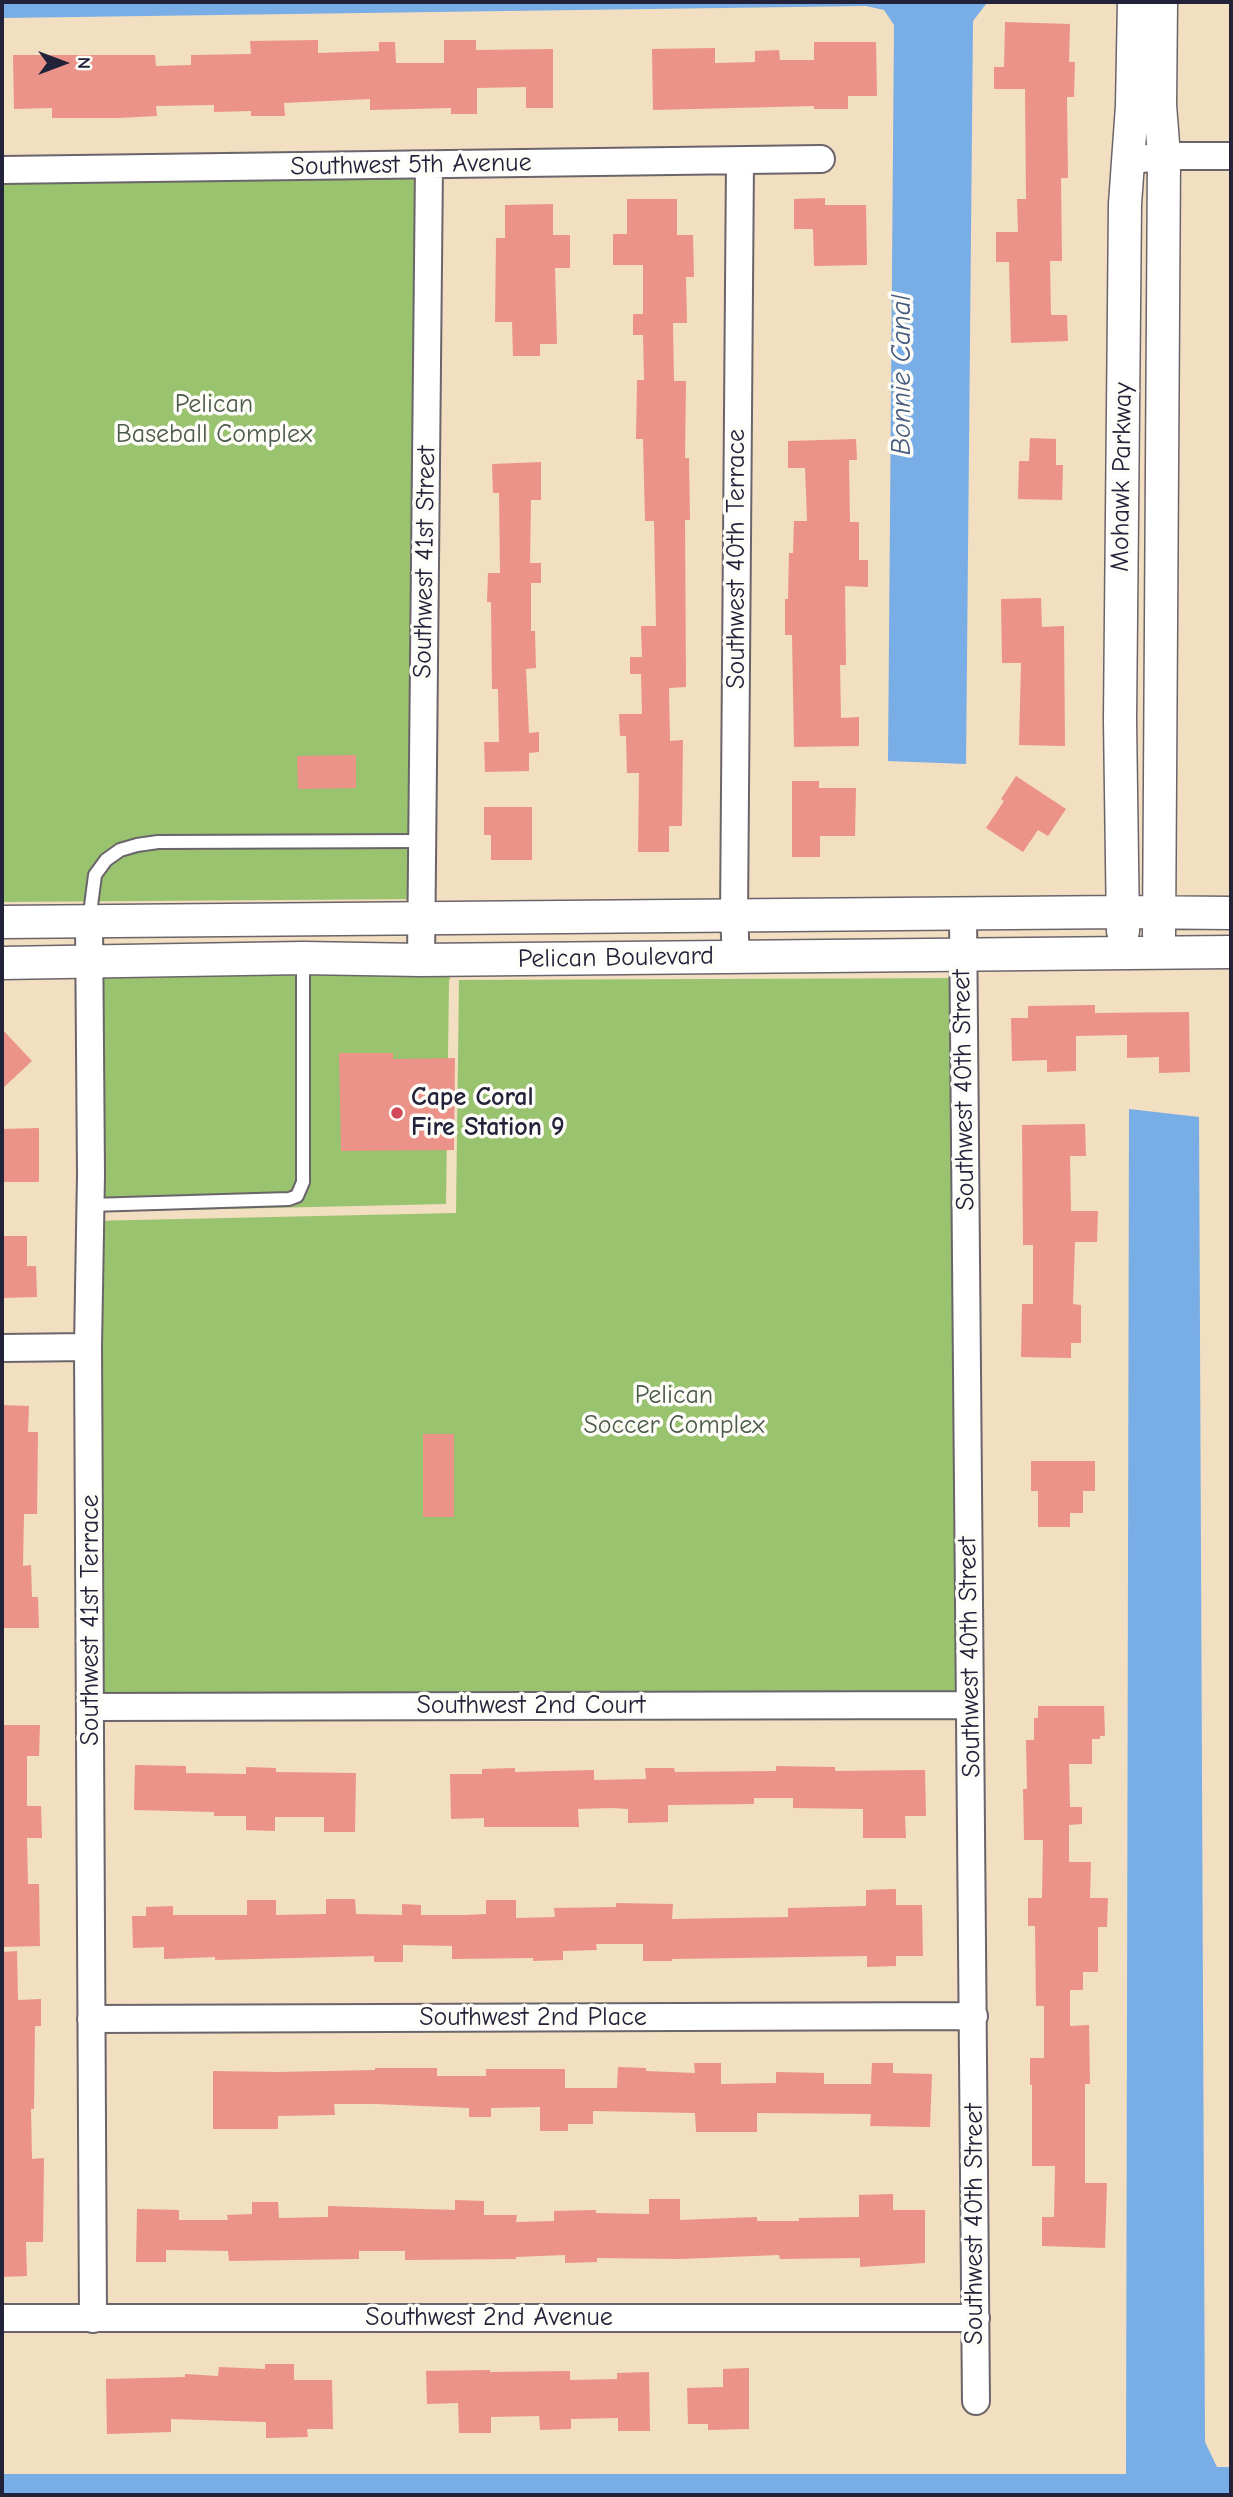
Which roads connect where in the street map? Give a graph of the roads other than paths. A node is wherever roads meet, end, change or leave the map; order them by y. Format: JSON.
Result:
{"nodes":[{"id":1,"x":1135,"y":2,"type":"edge"},
{"id":2,"x":1161,"y":2,"type":"edge"},
{"id":3,"x":1146,"y":106,"type":"junction"},
{"id":4,"x":1164,"y":156,"type":"junction"},
{"id":5,"x":1231,"y":156,"type":"edge"},
{"id":6,"x":821,"y":159,"type":"dead end"},
{"id":7,"x":740,"y":161,"type":"junction"},
{"id":8,"x":1127,"y":161,"type":"junction"},
{"id":9,"x":429,"y":165,"type":"junction"},
{"id":10,"x":2,"y":170,"type":"edge"},
{"id":11,"x":421,"y":841,"type":"junction"},
{"id":12,"x":1122,"y":912,"type":"junction"},
{"id":13,"x":1159,"y":913,"type":"junction"},
{"id":14,"x":1231,"y":913,"type":"edge"},
{"id":15,"x":963,"y":914,"type":"junction"},
{"id":16,"x":734,"y":916,"type":"junction"},
{"id":17,"x":421,"y":919,"type":"junction"},
{"id":18,"x":2,"y":922,"type":"edge"},
{"id":19,"x":89,"y":922,"type":"junction"},
{"id":20,"x":1231,"y":952,"type":"edge"},
{"id":21,"x":1123,"y":953,"type":"junction"},
{"id":22,"x":1160,"y":953,"type":"junction"},
{"id":23,"x":963,"y":954,"type":"junction"},
{"id":24,"x":736,"y":957,"type":"junction"},
{"id":25,"x":303,"y":958,"type":"junction"},
{"id":26,"x":421,"y":960,"type":"junction"},
{"id":27,"x":89,"y":962,"type":"junction"},
{"id":28,"x":2,"y":963,"type":"edge"},
{"id":29,"x":90,"y":1205,"type":"junction"},
{"id":30,"x":88,"y":1347,"type":"junction"},
{"id":31,"x":2,"y":1348,"type":"edge"},
{"id":32,"x":970,"y":1705,"type":"junction"},
{"id":33,"x":91,"y":1707,"type":"junction"},
{"id":34,"x":974,"y":2016,"type":"junction"},
{"id":35,"x":91,"y":2019,"type":"junction"},
{"id":36,"x":2,"y":2318,"type":"edge"},
{"id":37,"x":976,"y":2318,"type":"junction"},
{"id":38,"x":93,"y":2319,"type":"junction"},
{"id":39,"x":976,"y":2401,"type":"dead end"}],
"edges":[{"from":1,"to":3,"type":"street","name":"Mohawk Parkway"},
{"from":2,"to":3,"type":"street","name":"Mohawk Parkway"},
{"from":3,"to":4,"type":"street","name":"Mohawk Parkway"},
{"from":3,"to":8,"type":"street","name":"Mohawk Parkway"},
{"from":4,"to":5,"type":"street"},
{"from":4,"to":8,"type":"street"},
{"from":4,"to":13,"type":"street","name":"Mohawk Parkway"},
{"from":6,"to":7,"type":"street","name":"Southwest 5th Avenue"},
{"from":7,"to":9,"type":"street","name":"Southwest 5th Avenue"},
{"from":7,"to":16,"type":"street","name":"Southwest 40th Terrace"},
{"from":8,"to":12,"type":"street","name":"Mohawk Parkway"},
{"from":9,"to":10,"type":"street","name":"Southwest 5th Avenue"},
{"from":9,"to":11,"type":"street","name":"Southwest 41st Street"},
{"from":11,"to":17,"type":"street","name":"Southwest 41st Street"},
{"from":11,"to":19,"type":"lane"},
{"from":12,"to":13,"type":"street","name":"Pelican Boulevard"},
{"from":12,"to":15,"type":"street","name":"Pelican Boulevard"},
{"from":12,"to":21,"type":"street","name":"Mohawk Parkway"},
{"from":13,"to":14,"type":"street","name":"Pelican Boulevard"},
{"from":13,"to":22,"type":"street","name":"Mohawk Parkway"},
{"from":15,"to":16,"type":"street","name":"Pelican Boulevard"},
{"from":15,"to":23,"type":"street","name":"Southwest 40th Street"},
{"from":16,"to":17,"type":"street","name":"Pelican Boulevard"},
{"from":16,"to":24,"type":"street","name":"Southwest 40th Terrace"},
{"from":17,"to":19,"type":"street","name":"Pelican Boulevard"},
{"from":17,"to":26,"type":"street","name":"Southwest 41st Street"},
{"from":18,"to":19,"type":"street","name":"Pelican Boulevard"},
{"from":19,"to":27,"type":"street","name":"Southwest 41st Terrace"},
{"from":20,"to":22,"type":"street","name":"Pelican Boulevard"},
{"from":21,"to":22,"type":"street","name":"Pelican Boulevard"},
{"from":21,"to":23,"type":"street","name":"Pelican Boulevard"},
{"from":23,"to":24,"type":"street","name":"Pelican Boulevard"},
{"from":23,"to":32,"type":"street","name":"Southwest 40th Street"},
{"from":24,"to":26,"type":"street","name":"Pelican Boulevard"},
{"from":25,"to":26,"type":"street","name":"Pelican Boulevard"},
{"from":25,"to":27,"type":"street","name":"Pelican Boulevard"},
{"from":25,"to":29,"type":"lane"},
{"from":27,"to":28,"type":"street","name":"Pelican Boulevard"},
{"from":27,"to":29,"type":"street","name":"Southwest 41st Terrace"},
{"from":29,"to":30,"type":"street","name":"Southwest 41st Terrace"},
{"from":30,"to":31,"type":"street"},
{"from":30,"to":33,"type":"street","name":"Southwest 41st Terrace"},
{"from":32,"to":33,"type":"street","name":"Southwest 2nd Court"},
{"from":32,"to":34,"type":"street","name":"Southwest 40th Street"},
{"from":33,"to":35,"type":"street","name":"Southwest 41st Terrace"},
{"from":34,"to":35,"type":"street","name":"Southwest 2nd Place"},
{"from":34,"to":37,"type":"street","name":"Southwest 40th Street"},
{"from":35,"to":38,"type":"street","name":"Southwest 41st Terrace"},
{"from":36,"to":38,"type":"street","name":"Southwest 2nd Avenue"},
{"from":37,"to":38,"type":"street","name":"Southwest 2nd Avenue"},
{"from":37,"to":39,"type":"street","name":"Southwest 40th Street"}]}
